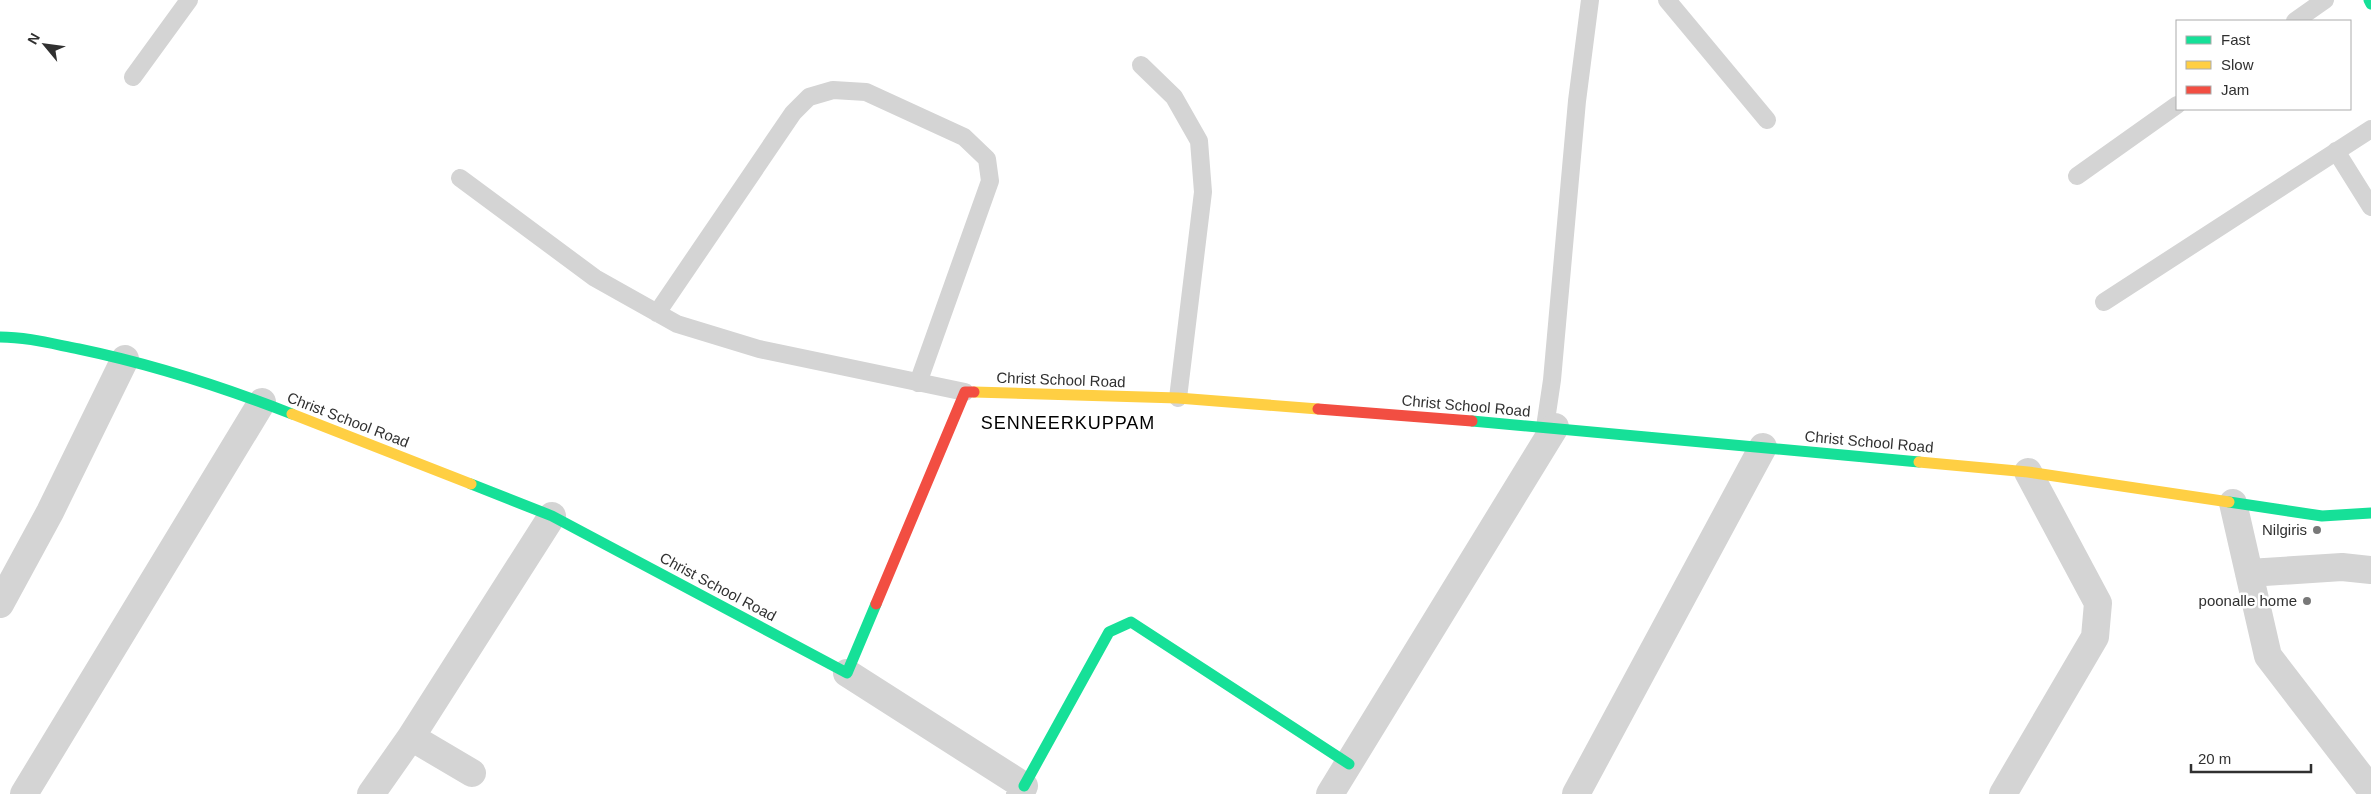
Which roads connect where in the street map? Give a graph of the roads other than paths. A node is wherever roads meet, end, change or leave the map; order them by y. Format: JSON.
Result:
{"nodes":[{"id":1,"x":189,"y":0,"type":"edge"},
{"id":2,"x":1590,"y":0,"type":"edge"},
{"id":3,"x":1667,"y":0,"type":"edge"},
{"id":4,"x":2325,"y":0,"type":"edge"},
{"id":5,"x":2369,"y":0,"type":"edge"},
{"id":6,"x":2371,"y":4,"type":"edge"},
{"id":7,"x":2296,"y":20,"type":"edge"},
{"id":8,"x":1141,"y":66,"type":"dead end"},
{"id":9,"x":133,"y":78,"type":"dead end"},
{"id":10,"x":2176,"y":106,"type":"edge"},
{"id":11,"x":1768,"y":120,"type":"dead end"},
{"id":12,"x":2371,"y":129,"type":"edge"},
{"id":13,"x":2336,"y":151,"type":"junction"},
{"id":14,"x":2078,"y":176,"type":"dead end"},
{"id":15,"x":460,"y":178,"type":"dead end"},
{"id":16,"x":2371,"y":207,"type":"edge"},
{"id":17,"x":2104,"y":302,"type":"dead end"},
{"id":18,"x":657,"y":313,"type":"junction"},
{"id":19,"x":0,"y":337,"type":"edge"},
{"id":20,"x":124,"y":358,"type":"junction"},
{"id":21,"x":918,"y":382,"type":"junction"},
{"id":22,"x":964,"y":392,"type":"junction"},
{"id":23,"x":1178,"y":398,"type":"junction"},
{"id":24,"x":262,"y":402,"type":"junction"},
{"id":25,"x":1550,"y":427,"type":"junction"},
{"id":26,"x":1763,"y":447,"type":"junction"},
{"id":27,"x":2028,"y":472,"type":"junction"},
{"id":28,"x":2233,"y":503,"type":"junction"},
{"id":29,"x":2371,"y":513,"type":"edge"},
{"id":30,"x":552,"y":516,"type":"junction"},
{"id":31,"x":2371,"y":570,"type":"edge"},
{"id":32,"x":2249,"y":572,"type":"junction"},
{"id":33,"x":0,"y":604,"type":"edge"},
{"id":34,"x":847,"y":673,"type":"junction"},
{"id":35,"x":411,"y":737,"type":"junction"},
{"id":36,"x":1349,"y":764,"type":"junction"},
{"id":37,"x":472,"y":773,"type":"dead end"},
{"id":38,"x":1022,"y":790,"type":"edge"},
{"id":39,"x":2371,"y":790,"type":"edge"},
{"id":40,"x":24,"y":794,"type":"edge"},
{"id":41,"x":371,"y":794,"type":"edge"},
{"id":42,"x":1330,"y":794,"type":"edge"},
{"id":43,"x":1576,"y":794,"type":"edge"},
{"id":44,"x":2003,"y":794,"type":"edge"}],
"edges":[{"from":1,"to":9,"type":"lane"},
{"from":2,"to":25,"type":"lane"},
{"from":3,"to":11,"type":"lane"},
{"from":4,"to":7,"type":"lane"},
{"from":5,"to":6,"type":"street"},
{"from":8,"to":23,"type":"lane"},
{"from":10,"to":14,"type":"lane"},
{"from":12,"to":13,"type":"lane"},
{"from":13,"to":16,"type":"lane"},
{"from":13,"to":17,"type":"lane"},
{"from":15,"to":18,"type":"lane"},
{"from":18,"to":21,"type":"lane"},
{"from":18,"to":21,"type":"lane"},
{"from":19,"to":20,"type":"street","name":"Christ School Road"},
{"from":20,"to":24,"type":"street","name":"Christ School Road"},
{"from":20,"to":33,"type":"street"},
{"from":21,"to":22,"type":"lane"},
{"from":22,"to":23,"type":"street","name":"Christ School Road"},
{"from":22,"to":34,"type":"street"},
{"from":23,"to":25,"type":"street","name":"Christ School Road"},
{"from":24,"to":30,"type":"street","name":"Christ School Road"},
{"from":24,"to":40,"type":"street"},
{"from":25,"to":26,"type":"street","name":"Christ School Road"},
{"from":25,"to":36,"type":"street"},
{"from":26,"to":27,"type":"street","name":"Christ School Road"},
{"from":26,"to":43,"type":"street"},
{"from":27,"to":28,"type":"street","name":"Christ School Road"},
{"from":27,"to":44,"type":"street"},
{"from":28,"to":29,"type":"street","name":"Christ School Road"},
{"from":28,"to":32,"type":"street"},
{"from":30,"to":34,"type":"street","name":"Christ School Road"},
{"from":30,"to":35,"type":"street"},
{"from":31,"to":32,"type":"street"},
{"from":32,"to":39,"type":"street"},
{"from":34,"to":38,"type":"street"},
{"from":35,"to":37,"type":"street"},
{"from":35,"to":41,"type":"street"},
{"from":36,"to":38,"type":"street"},
{"from":36,"to":42,"type":"street"}]}
